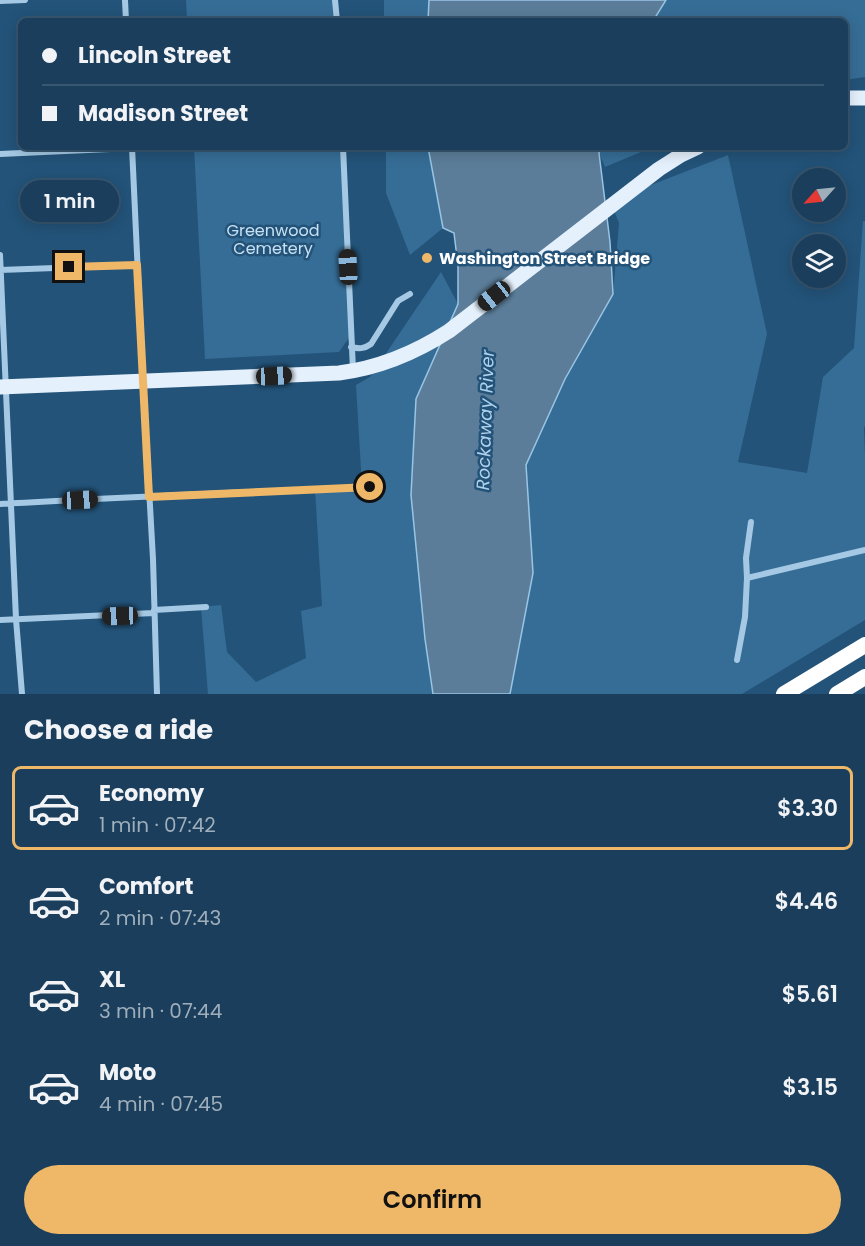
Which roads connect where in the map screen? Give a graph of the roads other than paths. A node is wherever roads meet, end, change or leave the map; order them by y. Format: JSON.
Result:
{"nodes":[{"id":1,"x":25,"y":0,"type":"edge"},
{"id":2,"x":125,"y":0,"type":"edge"},
{"id":3,"x":335,"y":0,"type":"edge"},
{"id":4,"x":0,"y":1,"type":"edge"},
{"id":5,"x":126,"y":18,"type":"edge"},
{"id":6,"x":337,"y":18,"type":"edge"},
{"id":7,"x":848,"y":98,"type":"edge"},
{"id":8,"x":865,"y":98,"type":"edge"},
{"id":9,"x":75,"y":150,"type":"edge"},
{"id":10,"x":132,"y":150,"type":"edge"},
{"id":11,"x":343,"y":150,"type":"edge"},
{"id":12,"x":692,"y":150,"type":"edge"},
{"id":13,"x":0,"y":154,"type":"edge"},
{"id":14,"x":0,"y":255,"type":"edge"},
{"id":15,"x":137,"y":265,"type":"junction"},
{"id":16,"x":0,"y":270,"type":"edge"},
{"id":17,"x":410,"y":294,"type":"dead end"},
{"id":18,"x":351,"y":347,"type":"junction"},
{"id":19,"x":353,"y":371,"type":"junction"},
{"id":20,"x":143,"y":382,"type":"junction"},
{"id":21,"x":3,"y":387,"type":"edge"},
{"id":22,"x":370,"y":487,"type":"dead end"},
{"id":23,"x":149,"y":497,"type":"junction"},
{"id":24,"x":0,"y":504,"type":"edge"},
{"id":25,"x":12,"y":504,"type":"junction"},
{"id":26,"x":752,"y":522,"type":"dead end"},
{"id":27,"x":865,"y":550,"type":"edge"},
{"id":28,"x":747,"y":578,"type":"junction"},
{"id":29,"x":206,"y":607,"type":"dead end"},
{"id":30,"x":154,"y":612,"type":"junction"},
{"id":31,"x":0,"y":620,"type":"edge"},
{"id":32,"x":16,"y":620,"type":"junction"},
{"id":33,"x":865,"y":645,"type":"edge"},
{"id":34,"x":737,"y":660,"type":"dead end"},
{"id":35,"x":865,"y":677,"type":"edge"},
{"id":36,"x":22,"y":694,"type":"edge"},
{"id":37,"x":157,"y":694,"type":"edge"},
{"id":38,"x":784,"y":694,"type":"edge"},
{"id":39,"x":837,"y":694,"type":"edge"}],
"edges":[{"from":1,"to":4,"type":"street"},
{"from":2,"to":5,"type":"street"},
{"from":3,"to":6,"type":"street"},
{"from":7,"to":8,"type":"main road"},
{"from":9,"to":13,"type":"street"},
{"from":10,"to":15,"type":"street"},
{"from":11,"to":18,"type":"street"},
{"from":12,"to":19,"type":"main road"},
{"from":14,"to":16,"type":"street"},
{"from":15,"to":16,"type":"street"},
{"from":15,"to":20,"type":"street"},
{"from":16,"to":21,"type":"street"},
{"from":17,"to":18,"type":"street"},
{"from":18,"to":19,"type":"street"},
{"from":19,"to":20,"type":"main road"},
{"from":20,"to":21,"type":"main road"},
{"from":20,"to":23,"type":"street"},
{"from":21,"to":25,"type":"street"},
{"from":22,"to":23,"type":"street"},
{"from":23,"to":25,"type":"street"},
{"from":23,"to":30,"type":"street"},
{"from":24,"to":25,"type":"street"},
{"from":25,"to":32,"type":"street"},
{"from":26,"to":28,"type":"street"},
{"from":27,"to":28,"type":"street"},
{"from":28,"to":34,"type":"street"},
{"from":29,"to":30,"type":"street"},
{"from":30,"to":32,"type":"street"},
{"from":30,"to":37,"type":"street"},
{"from":31,"to":32,"type":"street"},
{"from":32,"to":36,"type":"street"},
{"from":33,"to":38,"type":"highway"},
{"from":35,"to":39,"type":"highway"}]}
